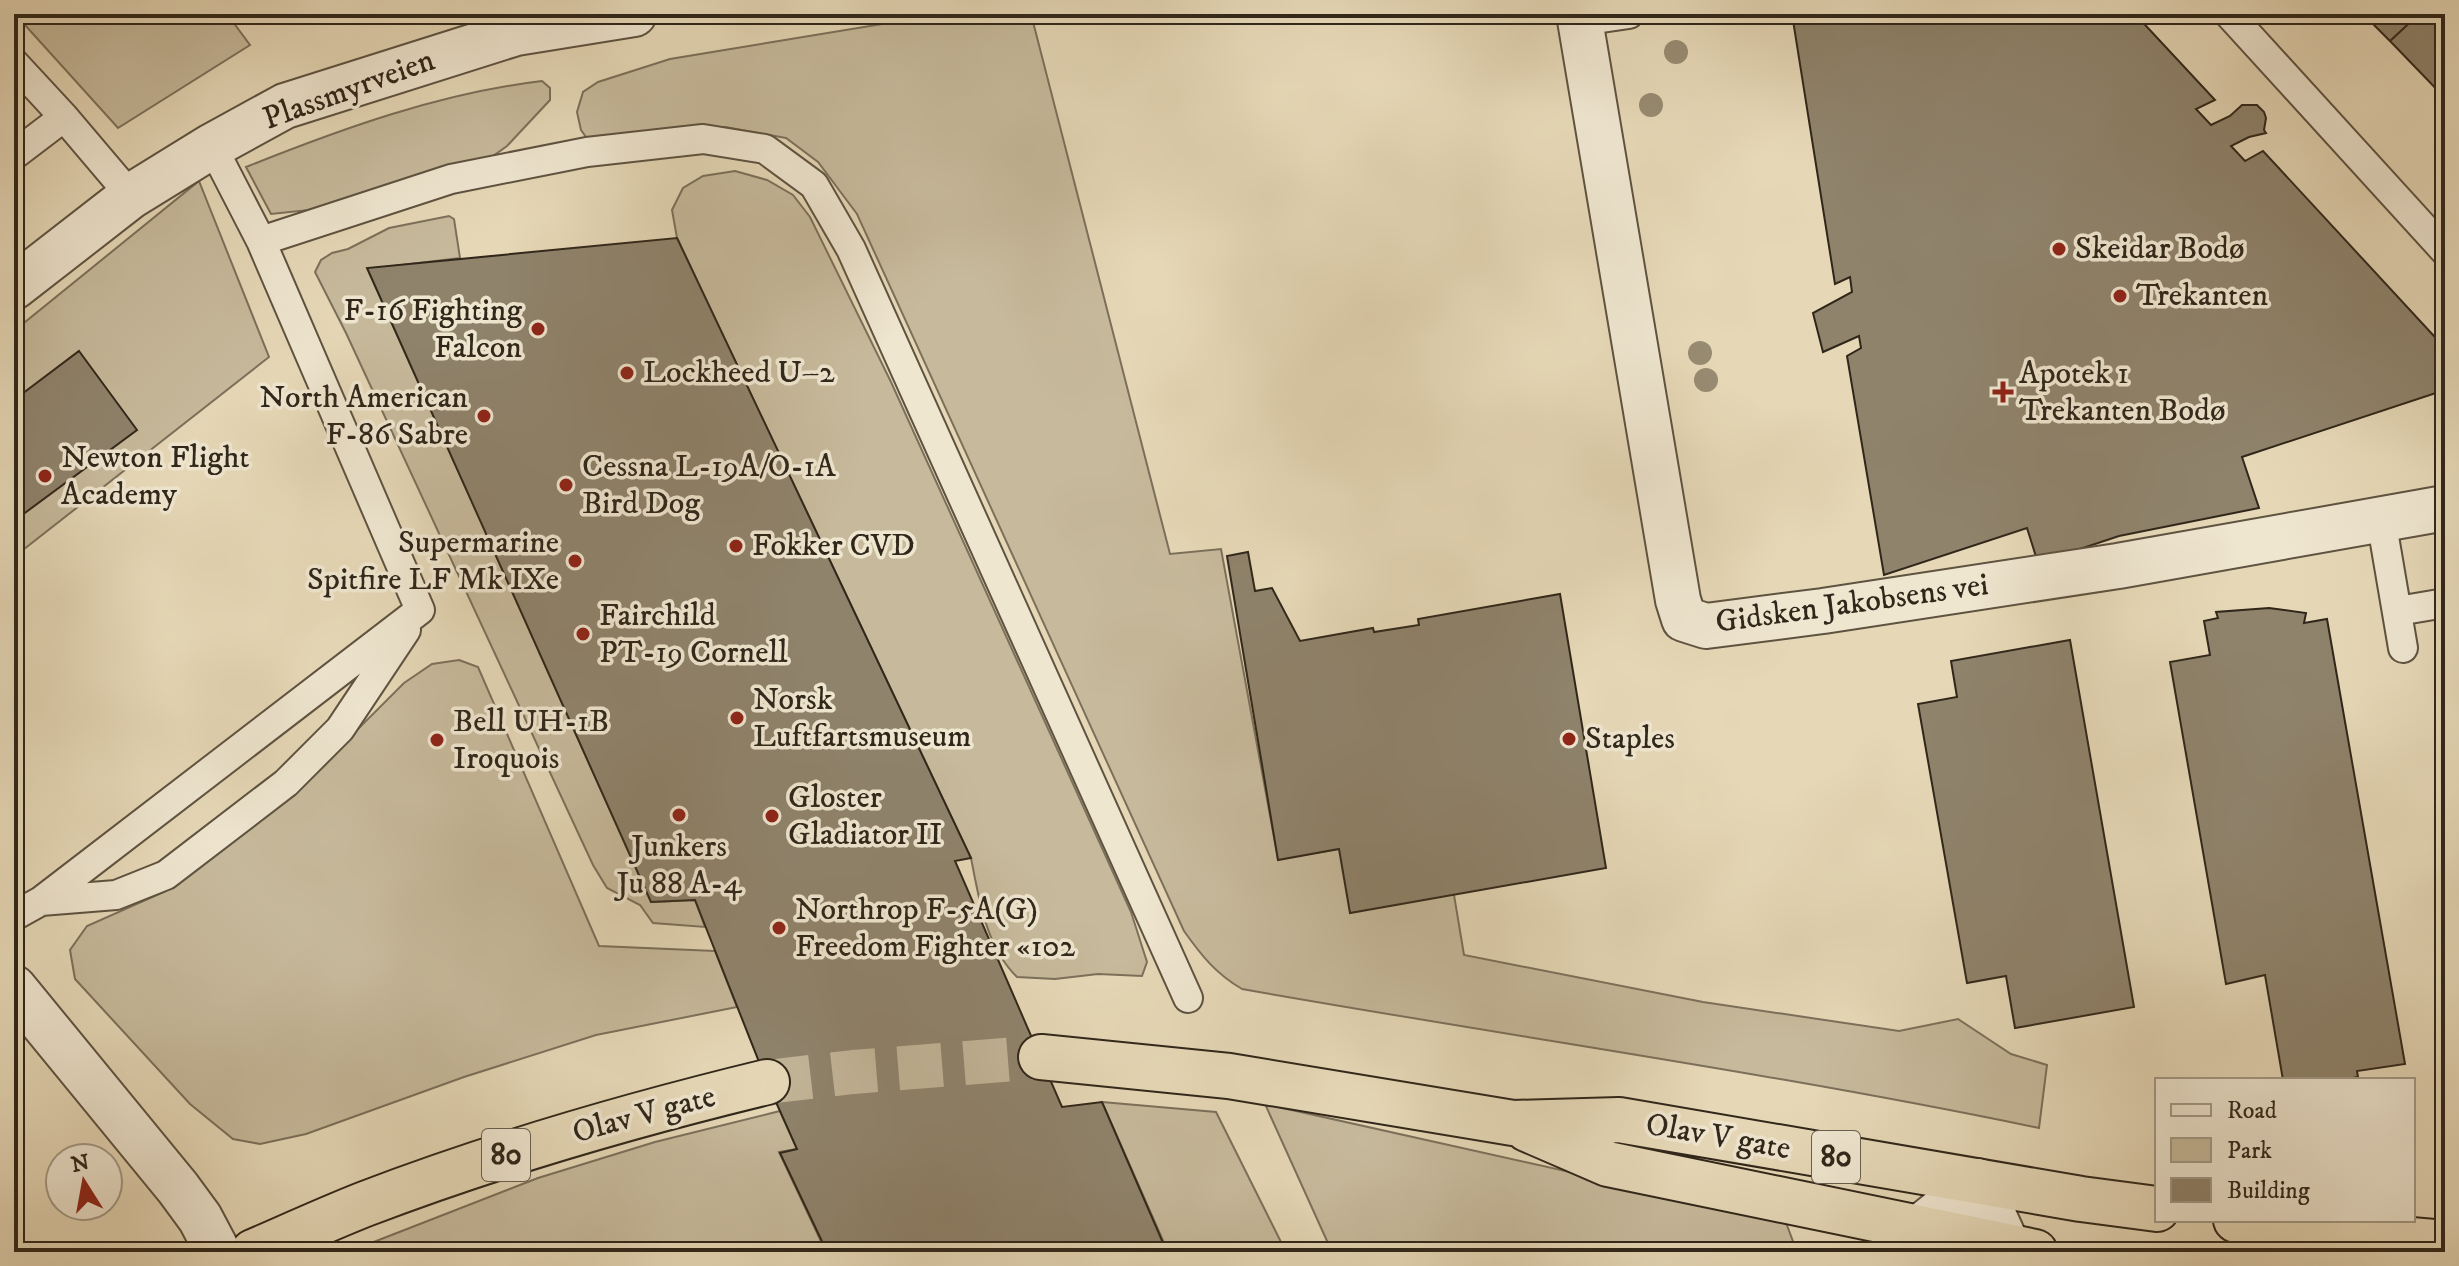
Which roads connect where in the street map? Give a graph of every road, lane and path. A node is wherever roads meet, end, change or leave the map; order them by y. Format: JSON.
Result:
{"nodes":[{"id":1,"x":634,"y":14,"type":"edge"},
{"id":2,"x":1629,"y":14,"type":"edge"},
{"id":3,"x":2229,"y":14,"type":"edge"},
{"id":4,"x":1580,"y":18,"type":"edge"},
{"id":5,"x":14,"y":63,"type":"edge"},
{"id":6,"x":64,"y":117,"type":"junction"},
{"id":7,"x":212,"y":146,"type":"junction"},
{"id":8,"x":14,"y":155,"type":"edge"},
{"id":9,"x":131,"y":196,"type":"junction"},
{"id":10,"x":261,"y":241,"type":"junction"},
{"id":11,"x":2445,"y":251,"type":"edge"},
{"id":12,"x":14,"y":287,"type":"edge"},
{"id":13,"x":2445,"y":508,"type":"edge"},
{"id":14,"x":2381,"y":519,"type":"junction"},
{"id":15,"x":2445,"y":603,"type":"edge"},
{"id":16,"x":420,"y":610,"type":"junction"},
{"id":17,"x":2398,"y":611,"type":"junction"},
{"id":18,"x":2403,"y":648,"type":"dead end"},
{"id":19,"x":41,"y":901,"type":"junction"},
{"id":20,"x":14,"y":916,"type":"edge"},
{"id":21,"x":14,"y":988,"type":"edge"},
{"id":22,"x":1188,"y":998,"type":"dead end"},
{"id":23,"x":1041,"y":1057,"type":"tunnel mouth"},
{"id":24,"x":767,"y":1082,"type":"tunnel mouth"},
{"id":25,"x":1513,"y":1123,"type":"junction"},
{"id":26,"x":1978,"y":1181,"type":"junction"},
{"id":27,"x":2155,"y":1209,"type":"edge"},
{"id":28,"x":2251,"y":1222,"type":"edge"},
{"id":29,"x":1916,"y":1240,"type":"edge"},
{"id":30,"x":2445,"y":1243,"type":"edge"},
{"id":31,"x":2016,"y":1250,"type":"edge"},
{"id":32,"x":218,"y":1252,"type":"edge"},
{"id":33,"x":253,"y":1252,"type":"edge"}],
"edges":[{"from":1,"to":7,"type":"street","name":"Plassmyrveien"},
{"from":2,"to":4,"type":"lane","name":"Gidsken Jakobsens vei"},
{"from":3,"to":11,"type":"lane"},
{"from":4,"to":14,"type":"street","name":"Gidsken Jakobsens vei"},
{"from":5,"to":6,"type":"lane"},
{"from":6,"to":8,"type":"lane"},
{"from":6,"to":9,"type":"lane"},
{"from":7,"to":9,"type":"street","name":"Plassmyrveien"},
{"from":7,"to":10,"type":"lane"},
{"from":9,"to":12,"type":"street","name":"Plassmyrveien"},
{"from":10,"to":16,"type":"lane"},
{"from":10,"to":22,"type":"lane"},
{"from":13,"to":14,"type":"street","name":"Gidsken Jakobsens vei"},
{"from":14,"to":17,"type":"lane"},
{"from":15,"to":17,"type":"lane"},
{"from":16,"to":19,"type":"lane"},
{"from":16,"to":19,"type":"lane"},
{"from":17,"to":18,"type":"lane"},
{"from":19,"to":20,"type":"lane"},
{"from":21,"to":32,"type":"street"},
{"from":23,"to":25,"type":"highway","name":"Olav V gate","number":"80"},
{"from":24,"to":33,"type":"highway","name":"Olav V gate","number":"80"},
{"from":25,"to":26,"type":"highway","name":"Olav V gate","number":"80"},
{"from":25,"to":29,"type":"highway","name":"Olav V gate","number":"80"},
{"from":26,"to":27,"type":"highway","name":"Olav V gate","number":"80"},
{"from":26,"to":29,"type":"street"},
{"from":26,"to":31,"type":"street"},
{"from":28,"to":30,"type":"highway"},
{"from":29,"to":31,"type":"highway","name":"Olav V gate","number":"80"}]}
